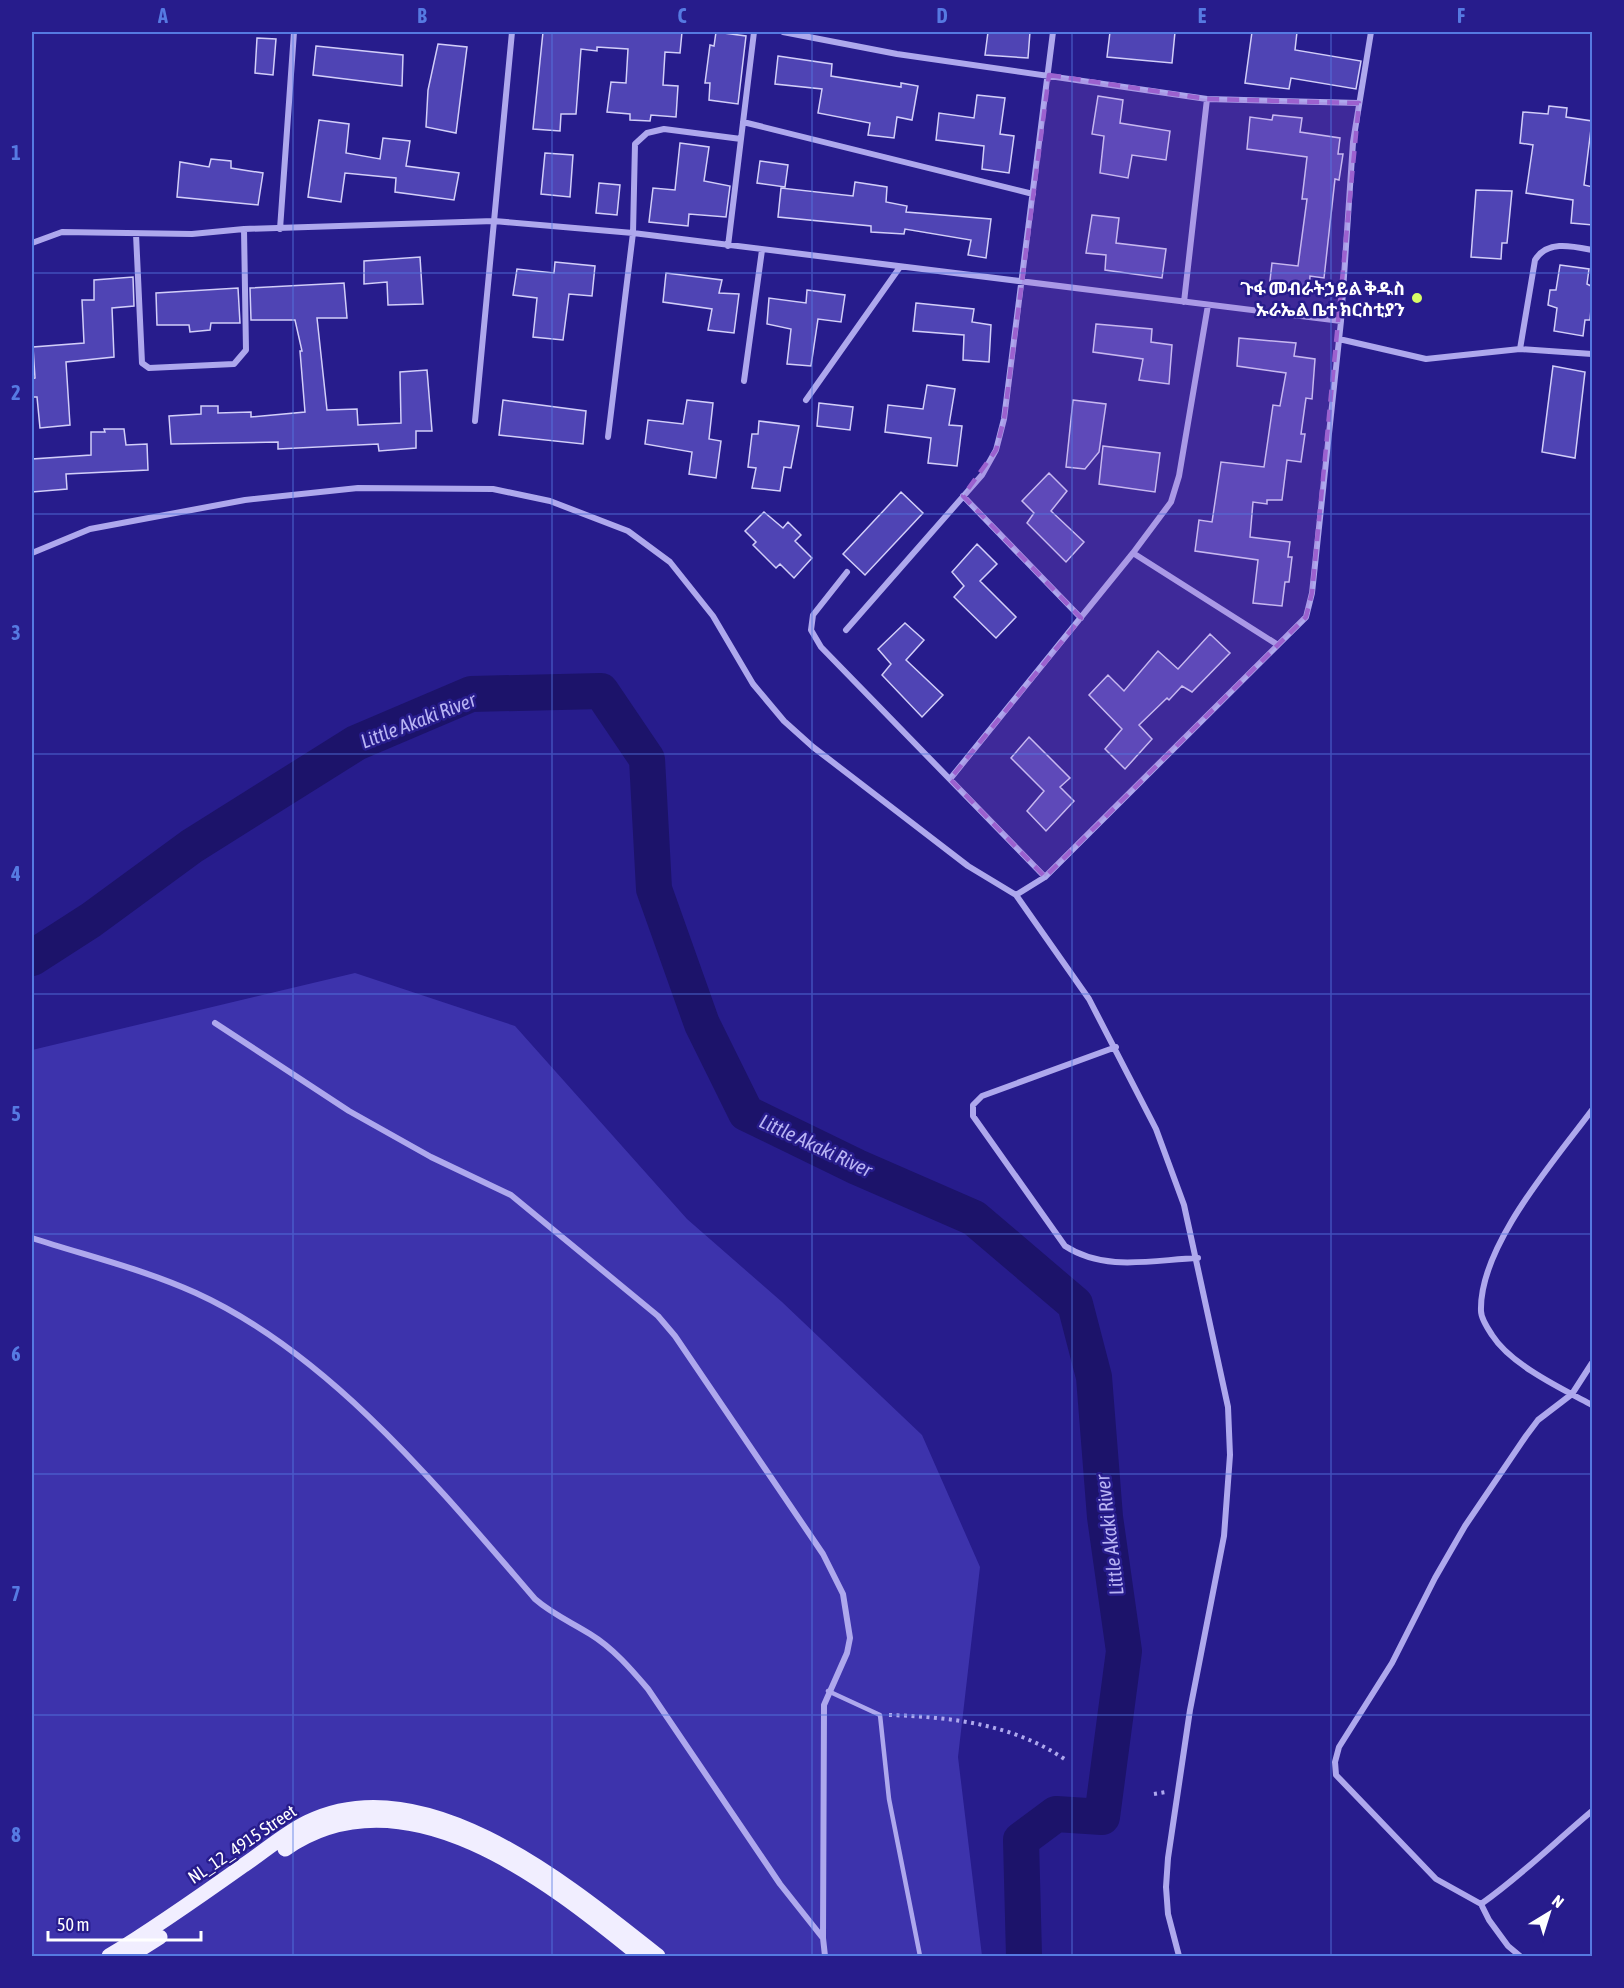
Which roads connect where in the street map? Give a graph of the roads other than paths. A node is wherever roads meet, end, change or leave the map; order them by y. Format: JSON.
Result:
{"nodes":[{"id":1,"x":294,"y":32,"type":"edge"},
{"id":2,"x":512,"y":32,"type":"edge"},
{"id":3,"x":754,"y":32,"type":"edge"},
{"id":4,"x":783,"y":32,"type":"edge"},
{"id":5,"x":1053,"y":32,"type":"edge"},
{"id":6,"x":1371,"y":32,"type":"edge"},
{"id":7,"x":1049,"y":75,"type":"junction"},
{"id":8,"x":1207,"y":99,"type":"junction"},
{"id":9,"x":1359,"y":103,"type":"junction"},
{"id":10,"x":743,"y":122,"type":"junction"},
{"id":11,"x":741,"y":139,"type":"junction"},
{"id":12,"x":1033,"y":194,"type":"junction"},
{"id":13,"x":494,"y":221,"type":"junction"},
{"id":14,"x":244,"y":229,"type":"junction"},
{"id":15,"x":280,"y":230,"type":"junction"},
{"id":16,"x":633,"y":233,"type":"junction"},
{"id":17,"x":136,"y":234,"type":"junction"},
{"id":18,"x":32,"y":243,"type":"edge"},
{"id":19,"x":728,"y":246,"type":"junction"},
{"id":20,"x":762,"y":250,"type":"junction"},
{"id":21,"x":1593,"y":250,"type":"edge"},
{"id":22,"x":900,"y":267,"type":"junction"},
{"id":23,"x":1022,"y":281,"type":"junction"},
{"id":24,"x":1184,"y":302,"type":"junction"},
{"id":25,"x":1209,"y":305,"type":"junction"},
{"id":26,"x":1341,"y":321,"type":"junction"},
{"id":27,"x":1339,"y":339,"type":"junction"},
{"id":28,"x":1520,"y":349,"type":"junction"},
{"id":29,"x":1593,"y":354,"type":"edge"},
{"id":30,"x":744,"y":381,"type":"dead end"},
{"id":31,"x":806,"y":400,"type":"dead end"},
{"id":32,"x":475,"y":421,"type":"dead end"},
{"id":33,"x":608,"y":437,"type":"dead end"},
{"id":34,"x":963,"y":496,"type":"junction"},
{"id":35,"x":32,"y":553,"type":"edge"},
{"id":36,"x":1133,"y":553,"type":"junction"},
{"id":37,"x":847,"y":572,"type":"dead end"},
{"id":38,"x":1081,"y":618,"type":"junction"},
{"id":39,"x":846,"y":630,"type":"dead end"},
{"id":40,"x":1278,"y":645,"type":"junction"},
{"id":41,"x":950,"y":779,"type":"junction"},
{"id":42,"x":1045,"y":877,"type":"junction"},
{"id":43,"x":1016,"y":896,"type":"junction"},
{"id":44,"x":215,"y":1023,"type":"dead end"},
{"id":45,"x":1116,"y":1047,"type":"junction"},
{"id":46,"x":1593,"y":1110,"type":"edge"},
{"id":47,"x":32,"y":1238,"type":"edge"},
{"id":48,"x":1198,"y":1258,"type":"junction"},
{"id":49,"x":1593,"y":1363,"type":"edge"},
{"id":50,"x":1572,"y":1394,"type":"junction"},
{"id":51,"x":1593,"y":1405,"type":"edge"},
{"id":52,"x":828,"y":1691,"type":"junction"},
{"id":53,"x":1593,"y":1811,"type":"edge"},
{"id":54,"x":1482,"y":1904,"type":"junction"},
{"id":55,"x":823,"y":1938,"type":"junction"},
{"id":56,"x":109,"y":1956,"type":"edge"},
{"id":57,"x":130,"y":1956,"type":"edge"},
{"id":58,"x":640,"y":1956,"type":"edge"},
{"id":59,"x":658,"y":1956,"type":"edge"},
{"id":60,"x":825,"y":1956,"type":"edge"},
{"id":61,"x":920,"y":1956,"type":"edge"},
{"id":62,"x":1179,"y":1956,"type":"edge"},
{"id":63,"x":1520,"y":1956,"type":"edge"}],
"edges":[{"from":1,"to":15,"type":"street"},
{"from":2,"to":13,"type":"street"},
{"from":3,"to":10,"type":"street"},
{"from":4,"to":7,"type":"street"},
{"from":5,"to":7,"type":"street"},
{"from":6,"to":9,"type":"street"},
{"from":7,"to":8,"type":"street"},
{"from":7,"to":12,"type":"street"},
{"from":8,"to":9,"type":"street"},
{"from":8,"to":24,"type":"street"},
{"from":9,"to":26,"type":"street"},
{"from":10,"to":11,"type":"street"},
{"from":10,"to":12,"type":"street"},
{"from":11,"to":16,"type":"street"},
{"from":11,"to":19,"type":"street"},
{"from":12,"to":23,"type":"street"},
{"from":13,"to":15,"type":"street"},
{"from":13,"to":16,"type":"street"},
{"from":13,"to":32,"type":"street"},
{"from":14,"to":15,"type":"street"},
{"from":14,"to":17,"type":"street"},
{"from":14,"to":17,"type":"street"},
{"from":16,"to":19,"type":"street"},
{"from":16,"to":33,"type":"street"},
{"from":17,"to":18,"type":"street"},
{"from":19,"to":20,"type":"street"},
{"from":20,"to":22,"type":"street"},
{"from":20,"to":30,"type":"street"},
{"from":21,"to":28,"type":"street"},
{"from":22,"to":23,"type":"street"},
{"from":22,"to":31,"type":"street"},
{"from":23,"to":24,"type":"street"},
{"from":23,"to":34,"type":"street"},
{"from":24,"to":25,"type":"street"},
{"from":25,"to":26,"type":"street"},
{"from":25,"to":36,"type":"street"},
{"from":26,"to":27,"type":"street"},
{"from":27,"to":28,"type":"street"},
{"from":27,"to":40,"type":"street"},
{"from":28,"to":29,"type":"street"},
{"from":34,"to":38,"type":"street"},
{"from":34,"to":39,"type":"street"},
{"from":35,"to":43,"type":"street"},
{"from":36,"to":38,"type":"street"},
{"from":36,"to":40,"type":"street"},
{"from":37,"to":41,"type":"street"},
{"from":38,"to":41,"type":"street"},
{"from":40,"to":42,"type":"street"},
{"from":41,"to":42,"type":"street"},
{"from":42,"to":43,"type":"street"},
{"from":43,"to":45,"type":"street"},
{"from":44,"to":52,"type":"street"},
{"from":45,"to":48,"type":"street"},
{"from":45,"to":48,"type":"street"},
{"from":46,"to":50,"type":"street"},
{"from":47,"to":55,"type":"street"},
{"from":48,"to":62,"type":"street"},
{"from":49,"to":50,"type":"street"},
{"from":50,"to":51,"type":"street"},
{"from":50,"to":54,"type":"street"},
{"from":52,"to":55,"type":"street"},
{"from":52,"to":61,"type":"lane"},
{"from":53,"to":54,"type":"street"},
{"from":54,"to":63,"type":"street"},
{"from":55,"to":60,"type":"street"},
{"from":56,"to":59,"type":"main road","name":"NL_12_4915 Street"},
{"from":57,"to":58,"type":"main road","name":"NL_12_4915 Street"}]}
